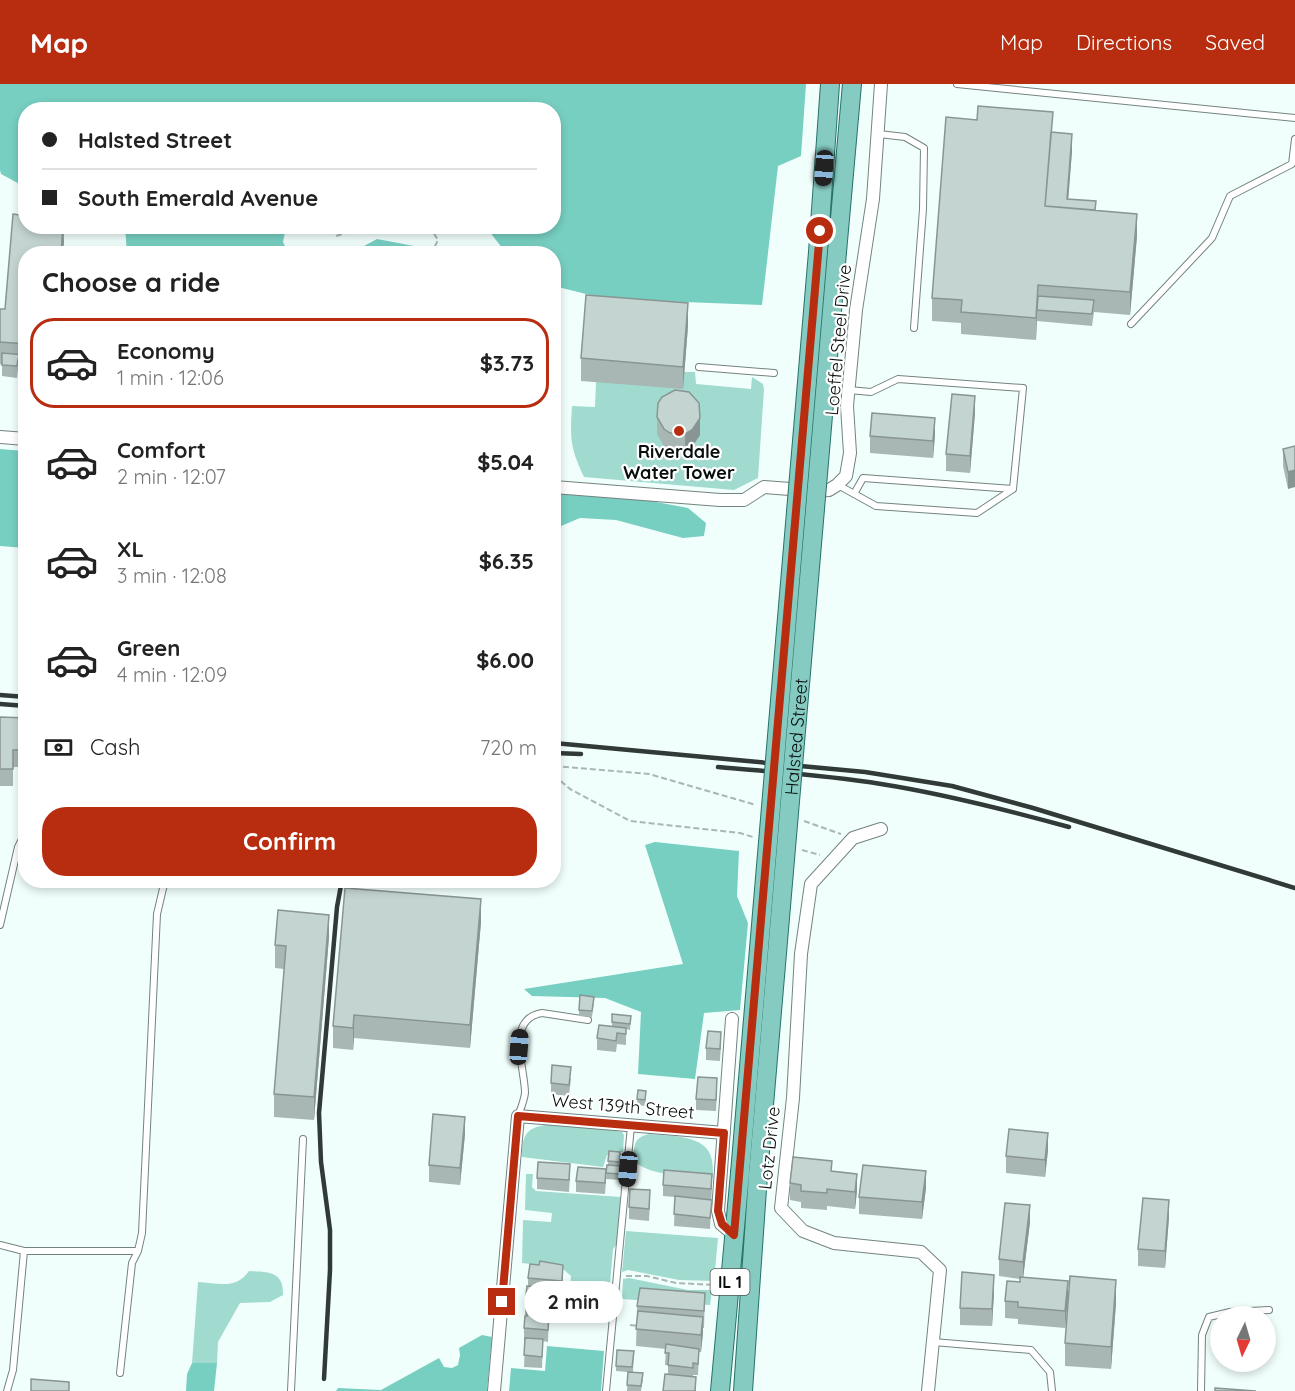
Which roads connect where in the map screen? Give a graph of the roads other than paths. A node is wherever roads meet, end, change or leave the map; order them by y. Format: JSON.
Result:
{"nodes":[{"id":1,"x":830,"y":84,"type":"edge"},
{"id":2,"x":852,"y":84,"type":"edge"},
{"id":3,"x":881,"y":84,"type":"edge"},
{"id":4,"x":957,"y":84,"type":"edge"},
{"id":5,"x":1295,"y":118,"type":"edge"},
{"id":6,"x":879,"y":134,"type":"junction"},
{"id":7,"x":1295,"y":139,"type":"edge"},
{"id":8,"x":1131,"y":324,"type":"dead end"},
{"id":9,"x":914,"y":328,"type":"dead end"},
{"id":10,"x":699,"y":367,"type":"dead end"},
{"id":11,"x":774,"y":373,"type":"dead end"},
{"id":12,"x":849,"y":390,"type":"junction"},
{"id":13,"x":0,"y":437,"type":"edge"},
{"id":14,"x":18,"y":439,"type":"edge"},
{"id":15,"x":837,"y":484,"type":"junction"},
{"id":16,"x":561,"y":488,"type":"edge"},
{"id":17,"x":1013,"y":489,"type":"junction"},
{"id":18,"x":854,"y":494,"type":"junction"},
{"id":19,"x":881,"y":829,"type":"dead end"},
{"id":20,"x":18,"y":847,"type":"edge"},
{"id":21,"x":163,"y":888,"type":"edge"},
{"id":22,"x":0,"y":925,"type":"edge"},
{"id":23,"x":732,"y":1019,"type":"dead end"},
{"id":24,"x":588,"y":1020,"type":"dead end"},
{"id":25,"x":518,"y":1116,"type":"junction"},
{"id":26,"x":632,"y":1125,"type":"junction"},
{"id":27,"x":724,"y":1133,"type":"junction"},
{"id":28,"x":303,"y":1139,"type":"dead end"},
{"id":29,"x":734,"y":1235,"type":"junction"},
{"id":30,"x":0,"y":1245,"type":"edge"},
{"id":31,"x":24,"y":1251,"type":"junction"},
{"id":32,"x":138,"y":1251,"type":"junction"},
{"id":33,"x":1210,"y":1317,"type":"edge"},
{"id":34,"x":933,"y":1342,"type":"junction"},
{"id":35,"x":120,"y":1373,"type":"dead end"},
{"id":36,"x":7,"y":1391,"type":"edge"},
{"id":37,"x":291,"y":1391,"type":"edge"},
{"id":38,"x":494,"y":1391,"type":"edge"},
{"id":39,"x":606,"y":1391,"type":"edge"},
{"id":40,"x":720,"y":1391,"type":"edge"},
{"id":41,"x":743,"y":1391,"type":"edge"},
{"id":42,"x":928,"y":1391,"type":"edge"},
{"id":43,"x":1052,"y":1391,"type":"edge"},
{"id":44,"x":1201,"y":1391,"type":"edge"}],
"edges":[{"from":1,"to":29,"type":"main road","name":"Halsted Street","number":"IL 1","bridge":true},
{"from":2,"to":41,"type":"main road","name":"Halsted Street","number":"IL 1","bridge":true},
{"from":3,"to":6,"type":"street","name":"Loeffel Steel Drive"},
{"from":4,"to":5,"type":"lane"},
{"from":6,"to":9,"type":"lane"},
{"from":6,"to":12,"type":"street","name":"Loeffel Steel Drive"},
{"from":7,"to":8,"type":"lane"},
{"from":10,"to":11,"type":"lane"},
{"from":12,"to":15,"type":"street","name":"Loeffel Steel Drive"},
{"from":12,"to":17,"type":"lane"},
{"from":13,"to":14,"type":"street"},
{"from":15,"to":16,"type":"street"},
{"from":15,"to":18,"type":"lane"},
{"from":17,"to":18,"type":"lane"},
{"from":17,"to":18,"type":"lane"},
{"from":19,"to":34,"type":"street","name":"Lotz Drive"},
{"from":20,"to":22,"type":"lane"},
{"from":21,"to":32,"type":"lane"},
{"from":23,"to":27,"type":"street"},
{"from":24,"to":25,"type":"lane"},
{"from":25,"to":26,"type":"street","name":"West 139th Street"},
{"from":25,"to":38,"type":"street"},
{"from":26,"to":27,"type":"street","name":"West 139th Street"},
{"from":26,"to":39,"type":"lane"},
{"from":27,"to":29,"type":"street"},
{"from":28,"to":37,"type":"lane"},
{"from":29,"to":40,"type":"main road","name":"Halsted Street","number":"IL 1"},
{"from":30,"to":31,"type":"lane"},
{"from":31,"to":32,"type":"lane"},
{"from":31,"to":36,"type":"lane"},
{"from":32,"to":35,"type":"lane"},
{"from":33,"to":44,"type":"lane"},
{"from":34,"to":42,"type":"street","name":"Lotz Drive"},
{"from":34,"to":43,"type":"lane"}]}
